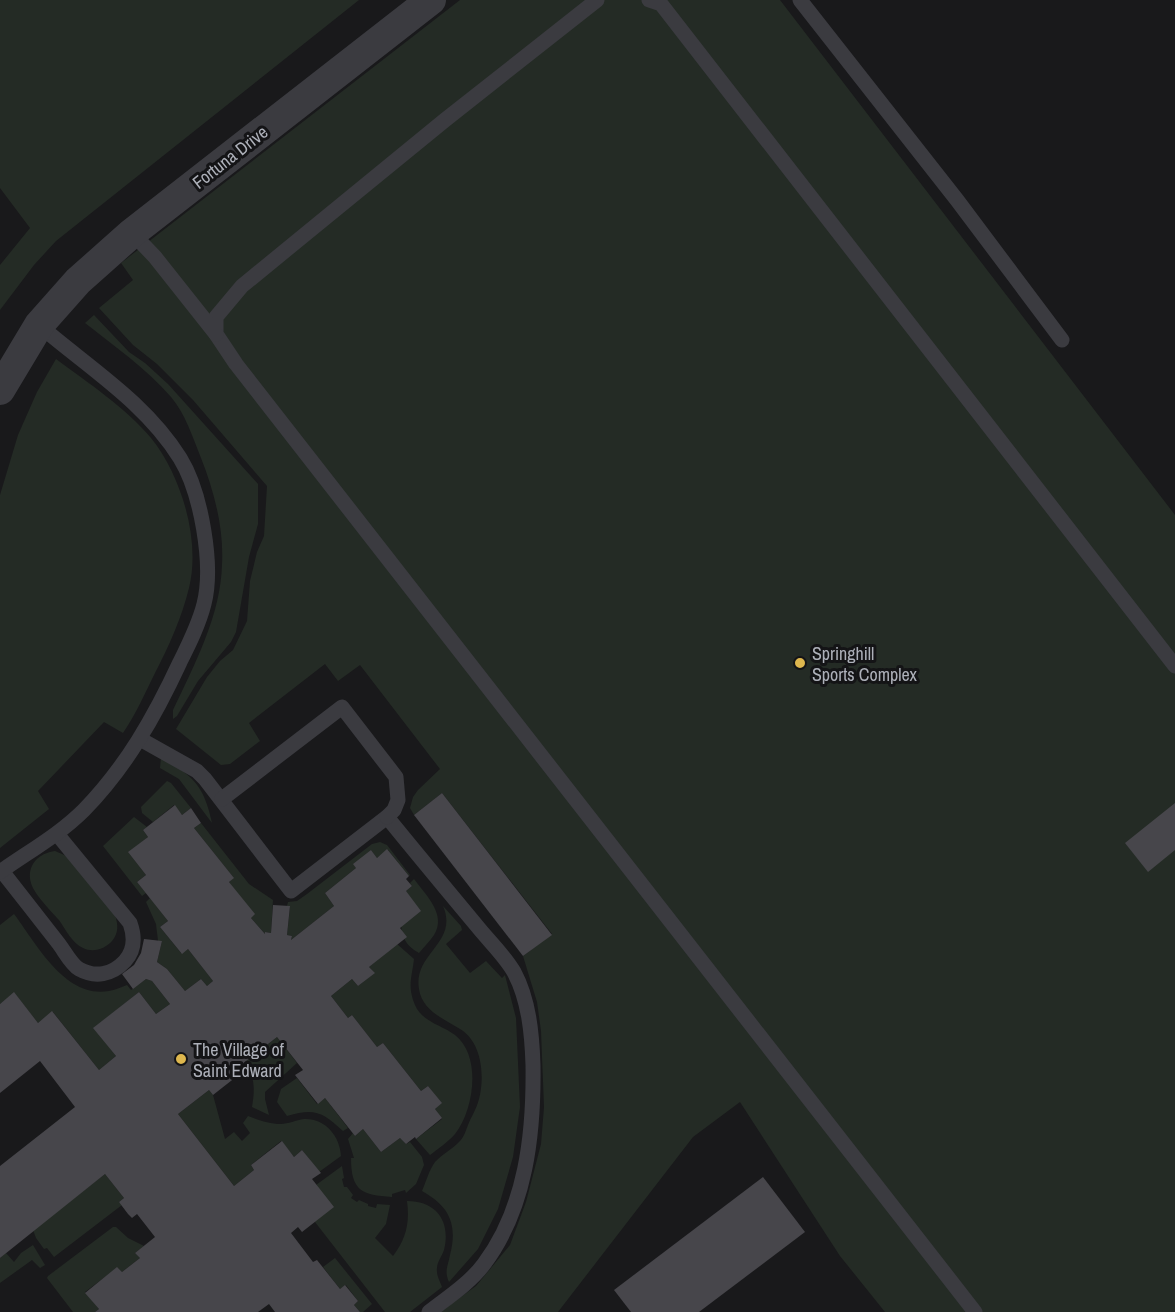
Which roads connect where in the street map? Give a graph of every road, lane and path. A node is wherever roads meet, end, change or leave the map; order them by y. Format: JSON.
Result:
{"nodes":[{"id":1,"x":431,"y":0,"type":"edge"},
{"id":2,"x":597,"y":0,"type":"edge"},
{"id":3,"x":649,"y":0,"type":"edge"},
{"id":4,"x":800,"y":0,"type":"edge"},
{"id":5,"x":132,"y":233,"type":"junction"},
{"id":6,"x":39,"y":325,"type":"junction"},
{"id":7,"x":216,"y":334,"type":"junction"},
{"id":8,"x":1062,"y":340,"type":"dead end"},
{"id":9,"x":0,"y":390,"type":"edge"},
{"id":10,"x":1175,"y":666,"type":"edge"},
{"id":11,"x":140,"y":739,"type":"junction"},
{"id":12,"x":222,"y":799,"type":"junction"},
{"id":13,"x":387,"y":817,"type":"junction"},
{"id":14,"x":57,"y":834,"type":"junction"},
{"id":15,"x":1,"y":872,"type":"edge"},
{"id":16,"x":429,"y":1312,"type":"edge"},
{"id":17,"x":975,"y":1312,"type":"edge"}],
"edges":[{"from":1,"to":5,"type":"street","name":"Fortuna Drive"},
{"from":2,"to":7,"type":"lane"},
{"from":3,"to":10,"type":"lane"},
{"from":4,"to":8,"type":"lane"},
{"from":5,"to":6,"type":"street","name":"Fortuna Drive"},
{"from":5,"to":7,"type":"lane"},
{"from":6,"to":9,"type":"street","name":"Fortuna Drive"},
{"from":6,"to":11,"type":"lane"},
{"from":7,"to":17,"type":"lane"},
{"from":11,"to":12,"type":"lane"},
{"from":11,"to":14,"type":"lane"},
{"from":12,"to":13,"type":"lane"},
{"from":12,"to":13,"type":"lane"},
{"from":13,"to":16,"type":"lane"},
{"from":14,"to":15,"type":"lane"},
{"from":14,"to":15,"type":"lane"}]}
